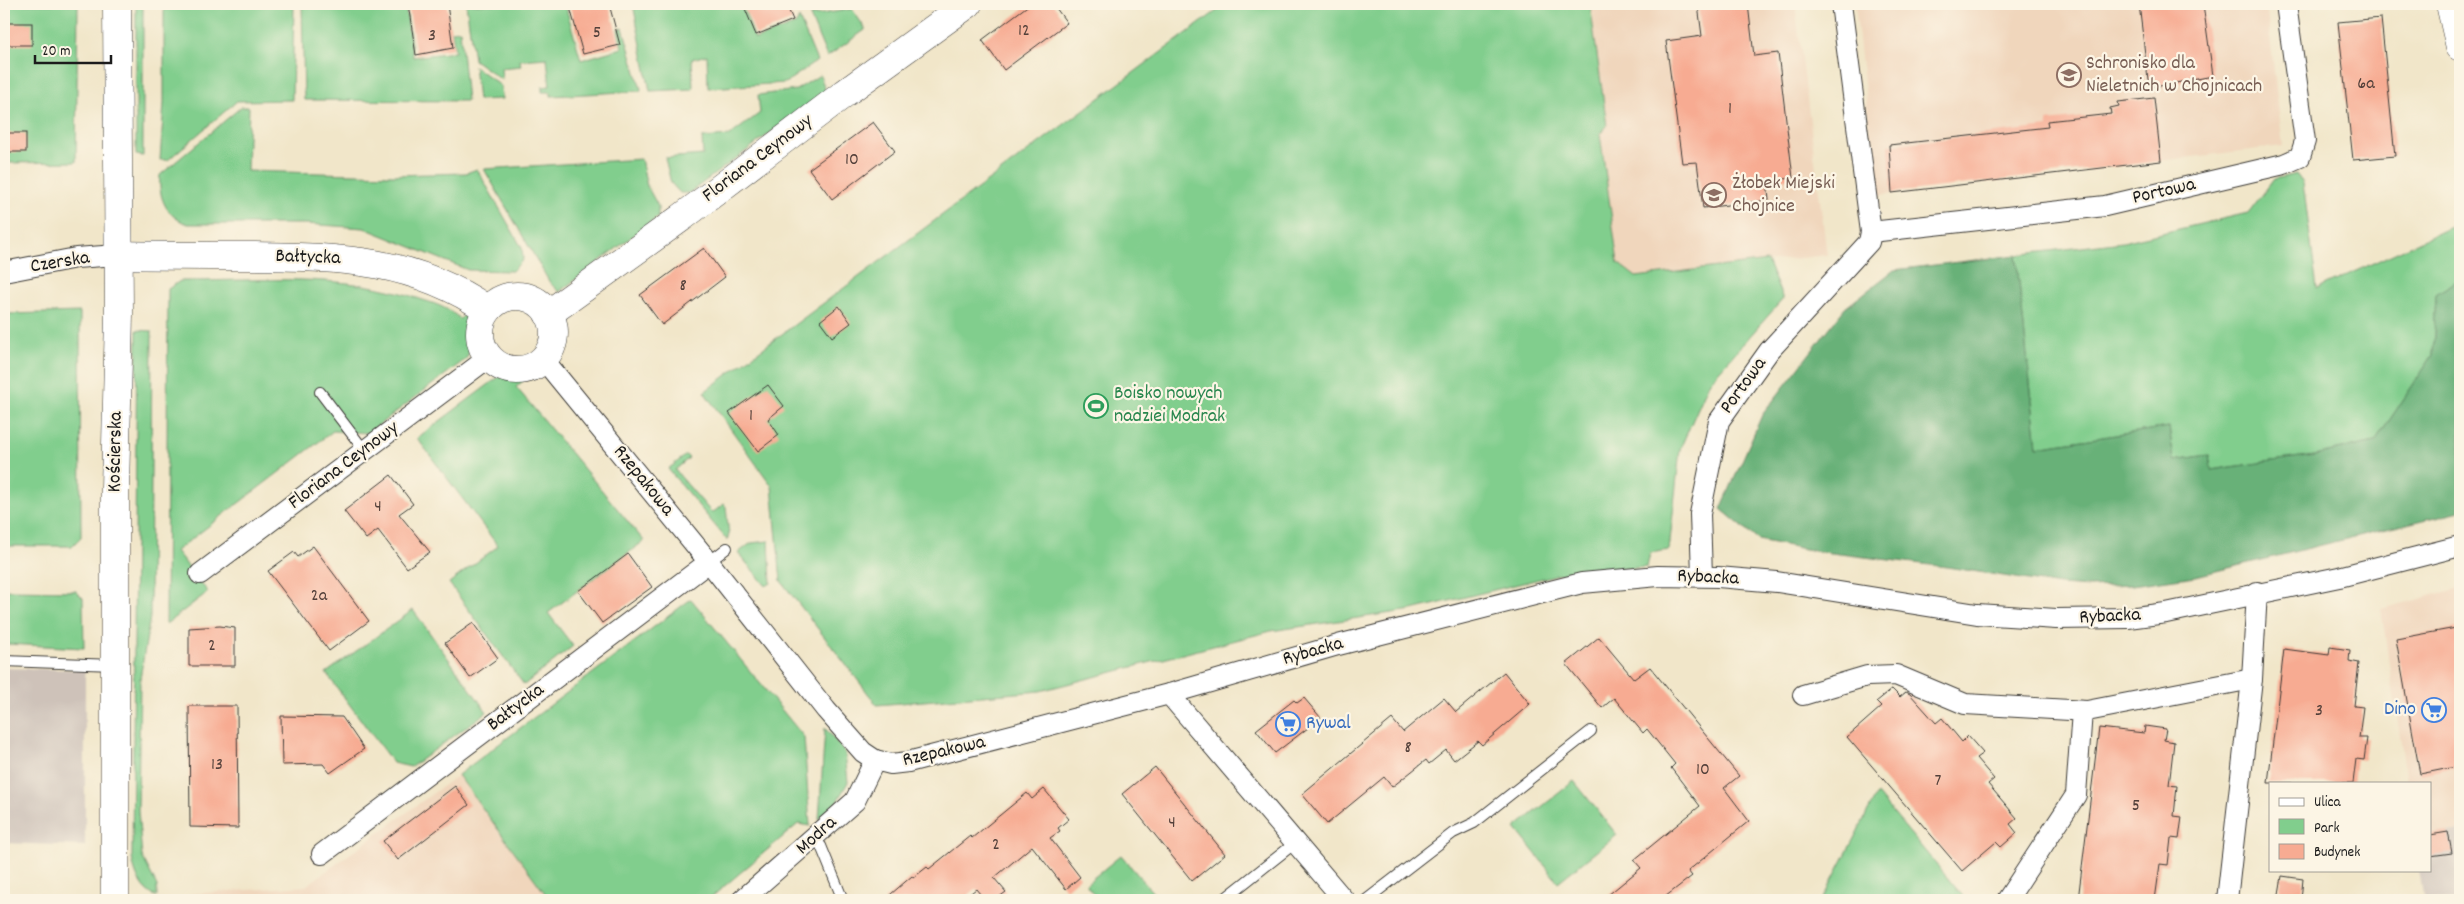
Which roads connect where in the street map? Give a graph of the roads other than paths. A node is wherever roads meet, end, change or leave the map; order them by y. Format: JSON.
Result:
{"nodes":[{"id":1,"x":117,"y":4,"type":"edge"},
{"id":2,"x":968,"y":4,"type":"edge"},
{"id":3,"x":1841,"y":4,"type":"edge"},
{"id":4,"x":2286,"y":4,"type":"edge"},
{"id":5,"x":2450,"y":4,"type":"edge"},
{"id":6,"x":2460,"y":47,"type":"edge"},
{"id":7,"x":1871,"y":232,"type":"junction"},
{"id":8,"x":117,"y":255,"type":"junction"},
{"id":9,"x":4,"y":272,"type":"edge"},
{"id":10,"x":488,"y":310,"type":"junction"},
{"id":11,"x":548,"y":314,"type":"junction"},
{"id":12,"x":488,"y":358,"type":"junction"},
{"id":13,"x":544,"y":360,"type":"junction"},
{"id":14,"x":320,"y":392,"type":"dead end"},
{"id":15,"x":364,"y":450,"type":"junction"},
{"id":16,"x":2460,"y":546,"type":"edge"},
{"id":17,"x":727,"y":548,"type":"dead end"},
{"id":18,"x":709,"y":562,"type":"junction"},
{"id":19,"x":200,"y":574,"type":"dead end"},
{"id":20,"x":1702,"y":576,"type":"junction"},
{"id":21,"x":2257,"y":592,"type":"junction"},
{"id":22,"x":4,"y":661,"type":"edge"},
{"id":23,"x":114,"y":664,"type":"junction"},
{"id":24,"x":2252,"y":679,"type":"junction"},
{"id":25,"x":1169,"y":694,"type":"junction"},
{"id":26,"x":1802,"y":696,"type":"dead end"},
{"id":27,"x":2082,"y":711,"type":"junction"},
{"id":28,"x":1590,"y":731,"type":"dead end"},
{"id":29,"x":875,"y":760,"type":"junction"},
{"id":30,"x":815,"y":838,"type":"junction"},
{"id":31,"x":1295,"y":843,"type":"junction"},
{"id":32,"x":322,"y":854,"type":"dead end"},
{"id":33,"x":116,"y":900,"type":"edge"},
{"id":34,"x":742,"y":900,"type":"edge"},
{"id":35,"x":842,"y":900,"type":"edge"},
{"id":36,"x":1223,"y":900,"type":"edge"},
{"id":37,"x":1343,"y":900,"type":"edge"},
{"id":38,"x":1366,"y":900,"type":"edge"},
{"id":39,"x":2007,"y":900,"type":"edge"},
{"id":40,"x":2227,"y":900,"type":"edge"}],
"edges":[{"from":1,"to":8,"type":"street","name":"Kościerska"},
{"from":2,"to":11,"type":"street","name":"Floriana Ceynowy"},
{"from":3,"to":7,"type":"street"},
{"from":4,"to":7,"type":"street","name":"Portowa"},
{"from":5,"to":6,"type":"street"},
{"from":7,"to":20,"type":"street","name":"Portowa"},
{"from":8,"to":9,"type":"street","name":"Czerska"},
{"from":8,"to":10,"type":"street","name":"Bałtycka"},
{"from":8,"to":23,"type":"street","name":"Kościerska"},
{"from":10,"to":11,"type":"street"},
{"from":10,"to":12,"type":"street"},
{"from":11,"to":13,"type":"street"},
{"from":12,"to":13,"type":"street"},
{"from":12,"to":15,"type":"street","name":"Floriana Ceynowy"},
{"from":13,"to":18,"type":"street","name":"Rzepakowa"},
{"from":14,"to":15,"type":"lane"},
{"from":15,"to":19,"type":"street","name":"Floriana Ceynowy"},
{"from":16,"to":21,"type":"street","name":"Rybacka"},
{"from":17,"to":18,"type":"lane"},
{"from":18,"to":29,"type":"street","name":"Rzepakowa"},
{"from":18,"to":32,"type":"street","name":"Bałtycka"},
{"from":20,"to":21,"type":"street","name":"Rybacka"},
{"from":20,"to":25,"type":"street","name":"Rybacka"},
{"from":21,"to":24,"type":"street"},
{"from":22,"to":23,"type":"lane"},
{"from":23,"to":33,"type":"street","name":"Kościerska"},
{"from":24,"to":27,"type":"street"},
{"from":24,"to":40,"type":"street"},
{"from":25,"to":29,"type":"street","name":"Rzepakowa"},
{"from":25,"to":31,"type":"street"},
{"from":26,"to":27,"type":"street"},
{"from":27,"to":39,"type":"street"},
{"from":28,"to":38,"type":"lane"},
{"from":29,"to":30,"type":"street","name":"Modra"},
{"from":30,"to":34,"type":"street","name":"Modra"},
{"from":30,"to":35,"type":"lane"},
{"from":31,"to":36,"type":"lane"},
{"from":31,"to":37,"type":"street"}]}
